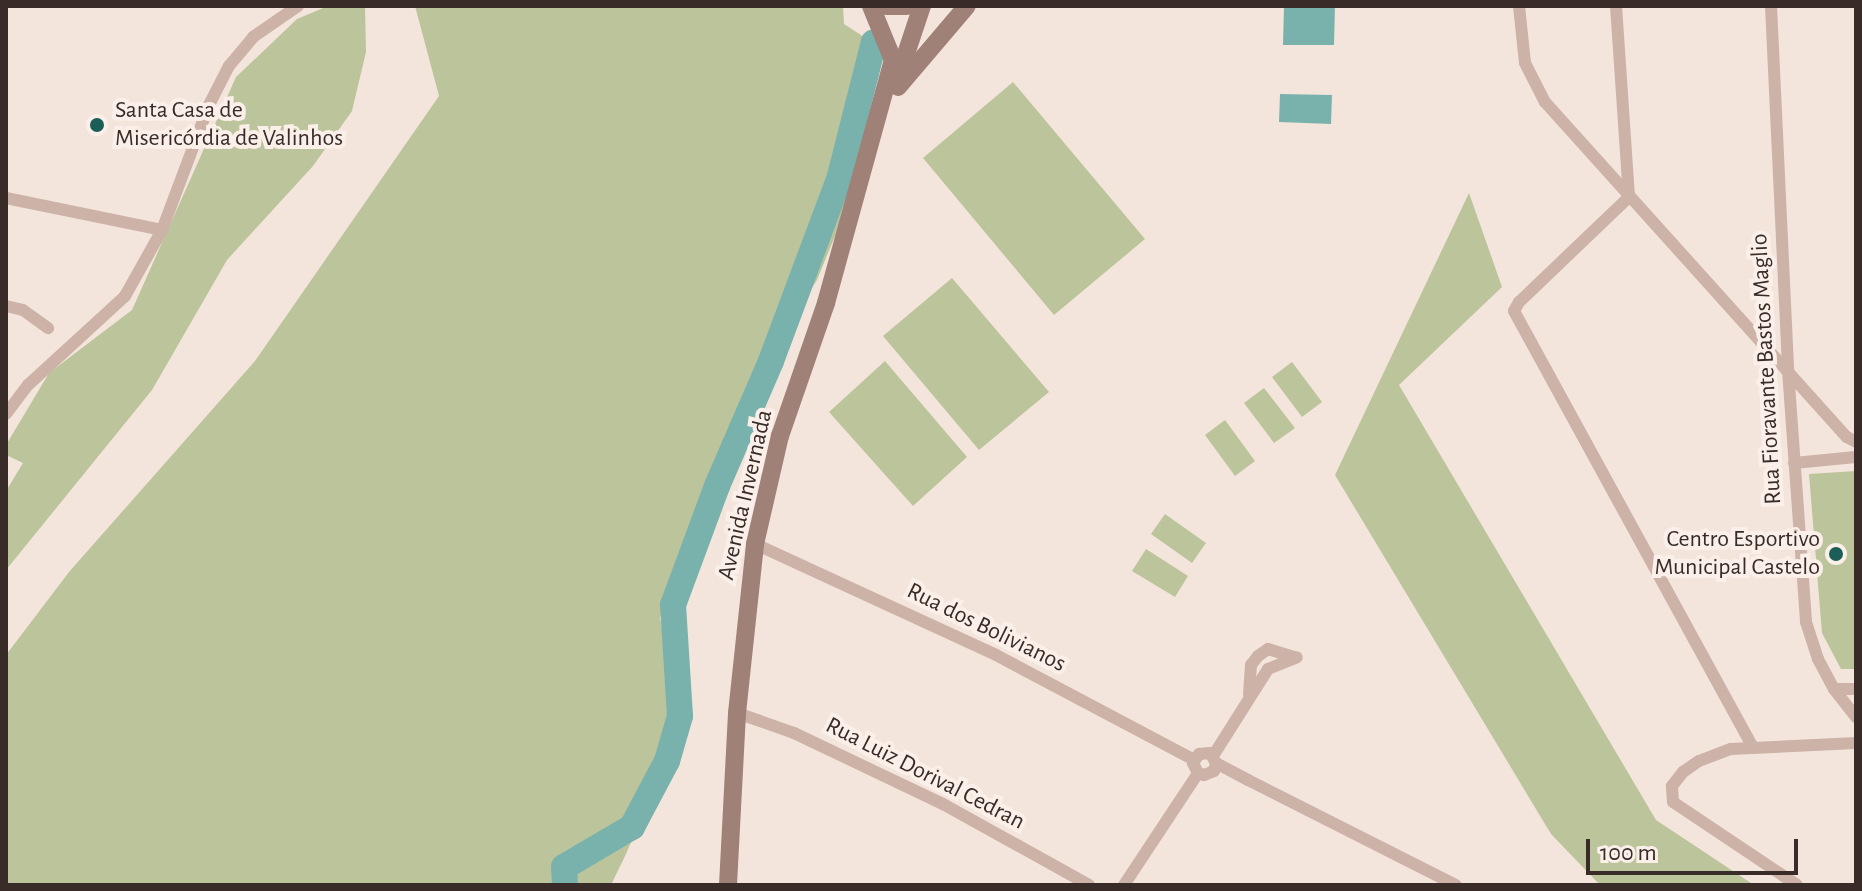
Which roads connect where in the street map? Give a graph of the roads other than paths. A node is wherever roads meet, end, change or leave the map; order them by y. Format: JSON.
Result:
{"nodes":[{"id":1,"x":298,"y":6,"type":"edge"},
{"id":2,"x":871,"y":6,"type":"edge"},
{"id":3,"x":885,"y":6,"type":"edge"},
{"id":4,"x":907,"y":6,"type":"edge"},
{"id":5,"x":922,"y":6,"type":"edge"},
{"id":6,"x":967,"y":6,"type":"edge"},
{"id":7,"x":1519,"y":6,"type":"edge"},
{"id":8,"x":1616,"y":6,"type":"edge"},
{"id":9,"x":1771,"y":6,"type":"edge"},
{"id":10,"x":893,"y":92,"type":"junction"},
{"id":11,"x":877,"y":128,"type":"junction"},
{"id":12,"x":1629,"y":197,"type":"junction"},
{"id":13,"x":6,"y":198,"type":"edge"},
{"id":14,"x":162,"y":230,"type":"junction"},
{"id":15,"x":6,"y":306,"type":"edge"},
{"id":16,"x":48,"y":328,"type":"dead end"},
{"id":17,"x":1788,"y":370,"type":"junction"},
{"id":18,"x":6,"y":414,"type":"edge"},
{"id":19,"x":1856,"y":442,"type":"edge"},
{"id":20,"x":1856,"y":457,"type":"edge"},
{"id":21,"x":1794,"y":463,"type":"junction"},
{"id":22,"x":755,"y":544,"type":"junction"},
{"id":23,"x":1834,"y":689,"type":"junction"},
{"id":24,"x":1856,"y":689,"type":"edge"},
{"id":25,"x":1249,"y":694,"type":"dead end"},
{"id":26,"x":737,"y":713,"type":"junction"},
{"id":27,"x":1856,"y":717,"type":"edge"},
{"id":28,"x":1856,"y":743,"type":"edge"},
{"id":29,"x":1753,"y":747,"type":"junction"},
{"id":30,"x":1215,"y":759,"type":"junction"},
{"id":31,"x":1196,"y":766,"type":"junction"},
{"id":32,"x":728,"y":885,"type":"edge"},
{"id":33,"x":1089,"y":885,"type":"edge"},
{"id":34,"x":1124,"y":885,"type":"edge"},
{"id":35,"x":1456,"y":885,"type":"edge"},
{"id":36,"x":1797,"y":885,"type":"edge"}],
"edges":[{"from":1,"to":14,"type":"street"},
{"from":2,"to":11,"type":"main road","name":"Avenida Invernada"},
{"from":3,"to":4,"type":"main road"},
{"from":5,"to":10,"type":"main road","name":"Avenida Invernada"},
{"from":6,"to":10,"type":"main road"},
{"from":7,"to":12,"type":"street"},
{"from":8,"to":12,"type":"street"},
{"from":9,"to":17,"type":"street","name":"Rua Fioravante Bastos Maglio"},
{"from":10,"to":11,"type":"main road","name":"Avenida Invernada"},
{"from":11,"to":22,"type":"main road","name":"Avenida Invernada"},
{"from":12,"to":17,"type":"street"},
{"from":12,"to":29,"type":"street"},
{"from":13,"to":14,"type":"street"},
{"from":14,"to":18,"type":"street"},
{"from":15,"to":16,"type":"street"},
{"from":17,"to":19,"type":"street"},
{"from":17,"to":21,"type":"street","name":"Rua Fioravante Bastos Maglio"},
{"from":20,"to":21,"type":"street"},
{"from":21,"to":23,"type":"street","name":"Rua Fioravante Bastos Maglio"},
{"from":22,"to":26,"type":"main road","name":"Avenida Invernada"},
{"from":22,"to":31,"type":"street","name":"Rua dos Bolivianos"},
{"from":23,"to":24,"type":"street"},
{"from":23,"to":27,"type":"street","name":"Rua Fioravante Bastos Maglio"},
{"from":25,"to":30,"type":"street"},
{"from":26,"to":32,"type":"main road","name":"Avenida Invernada"},
{"from":26,"to":33,"type":"street","name":"Rua Luiz Dorival Cedran"},
{"from":28,"to":29,"type":"street"},
{"from":29,"to":36,"type":"street"},
{"from":30,"to":31,"type":"street"},
{"from":30,"to":31,"type":"street"},
{"from":30,"to":35,"type":"street"},
{"from":31,"to":34,"type":"street"}]}
